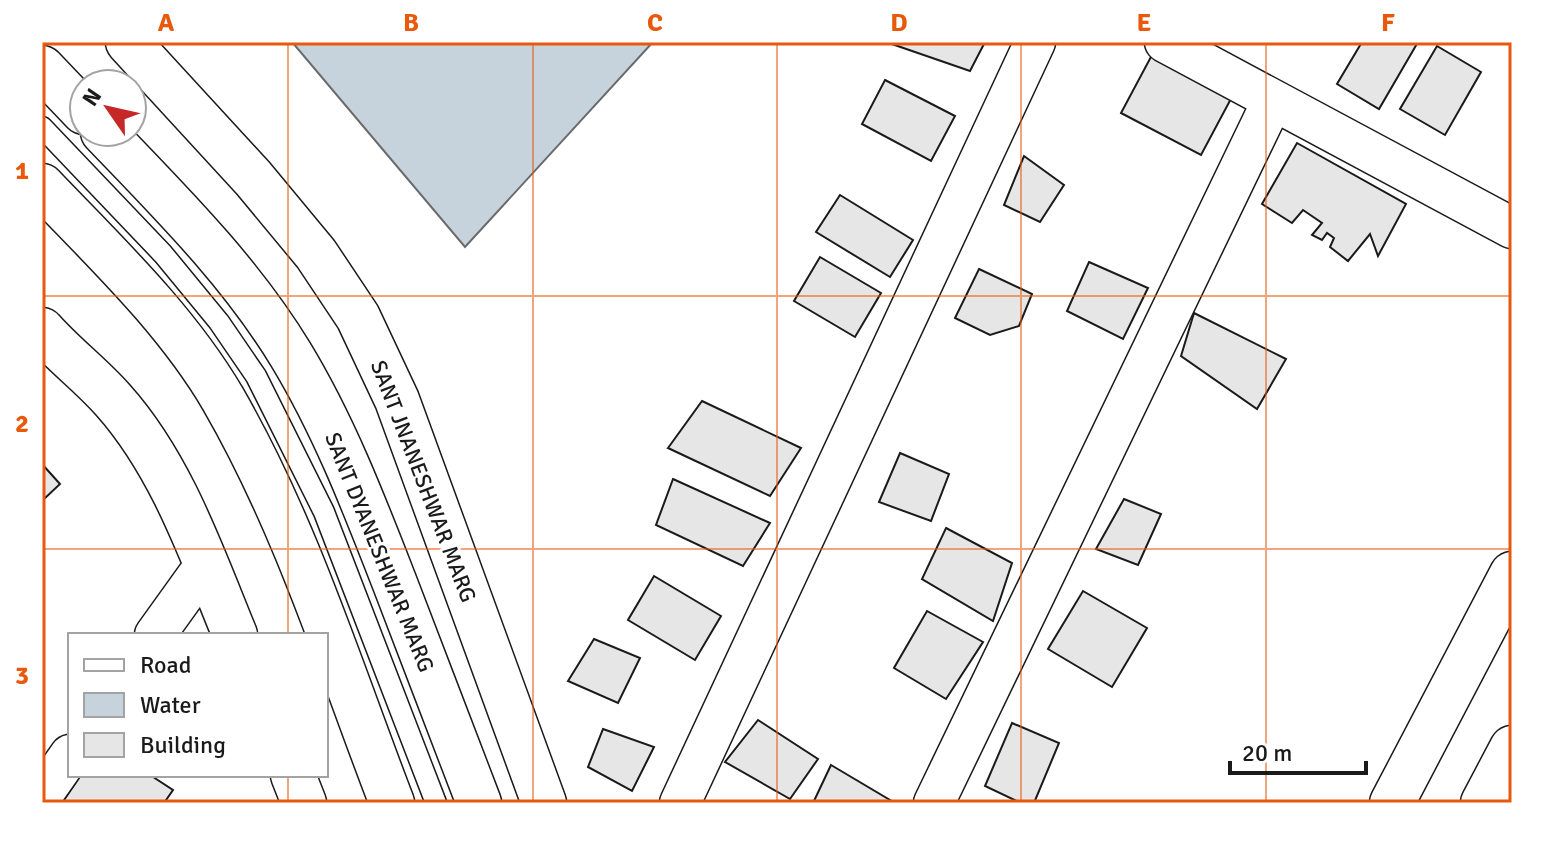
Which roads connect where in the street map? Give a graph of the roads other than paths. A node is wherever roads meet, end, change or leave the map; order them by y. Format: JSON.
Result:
{"nodes":[{"id":1,"x":128,"y":42,"type":"edge"},
{"id":2,"x":1035,"y":42,"type":"edge"},
{"id":3,"x":1182,"y":45,"type":"edge"},
{"id":4,"x":42,"y":68,"type":"edge"},
{"id":5,"x":68,"y":95,"type":"edge"},
{"id":6,"x":1272,"y":102,"type":"junction"},
{"id":7,"x":42,"y":127,"type":"edge"},
{"id":8,"x":118,"y":148,"type":"edge"},
{"id":9,"x":42,"y":186,"type":"edge"},
{"id":10,"x":1512,"y":228,"type":"edge"},
{"id":11,"x":42,"y":330,"type":"edge"},
{"id":12,"x":206,"y":564,"type":"junction"},
{"id":13,"x":1512,"y":574,"type":"edge"},
{"id":14,"x":156,"y":633,"type":"edge"},
{"id":15,"x":234,"y":633,"type":"edge"},
{"id":16,"x":327,"y":633,"type":"edge"},
{"id":17,"x":328,"y":635,"type":"edge"},
{"id":18,"x":1512,"y":748,"type":"edge"},
{"id":19,"x":68,"y":758,"type":"edge"},
{"id":20,"x":294,"y":777,"type":"edge"},
{"id":21,"x":42,"y":795,"type":"edge"},
{"id":22,"x":304,"y":803,"type":"edge"},
{"id":23,"x":392,"y":803,"type":"edge"},
{"id":24,"x":436,"y":803,"type":"edge"},
{"id":25,"x":479,"y":803,"type":"edge"},
{"id":26,"x":544,"y":803,"type":"edge"},
{"id":27,"x":680,"y":803,"type":"edge"},
{"id":28,"x":934,"y":803,"type":"edge"},
{"id":29,"x":1392,"y":803,"type":"edge"},
{"id":30,"x":1483,"y":803,"type":"edge"}],
"edges":[{"from":1,"to":26,"type":"main road","name":"SANT JNANESHWAR MARG"},
{"from":2,"to":27,"type":"street"},
{"from":3,"to":6,"type":"street"},
{"from":4,"to":5,"type":"main road"},
{"from":6,"to":10,"type":"street"},
{"from":6,"to":28,"type":"street"},
{"from":7,"to":24,"type":"lane"},
{"from":8,"to":25,"type":"main road","name":"SANT DYANESHWAR MARG"},
{"from":9,"to":16,"type":"main road"},
{"from":11,"to":12,"type":"main road"},
{"from":12,"to":14,"type":"street"},
{"from":12,"to":15,"type":"main road"},
{"from":13,"to":29,"type":"main road"},
{"from":17,"to":23,"type":"main road"},
{"from":18,"to":30,"type":"main road"},
{"from":19,"to":21,"type":"street"},
{"from":20,"to":22,"type":"main road"}]}
